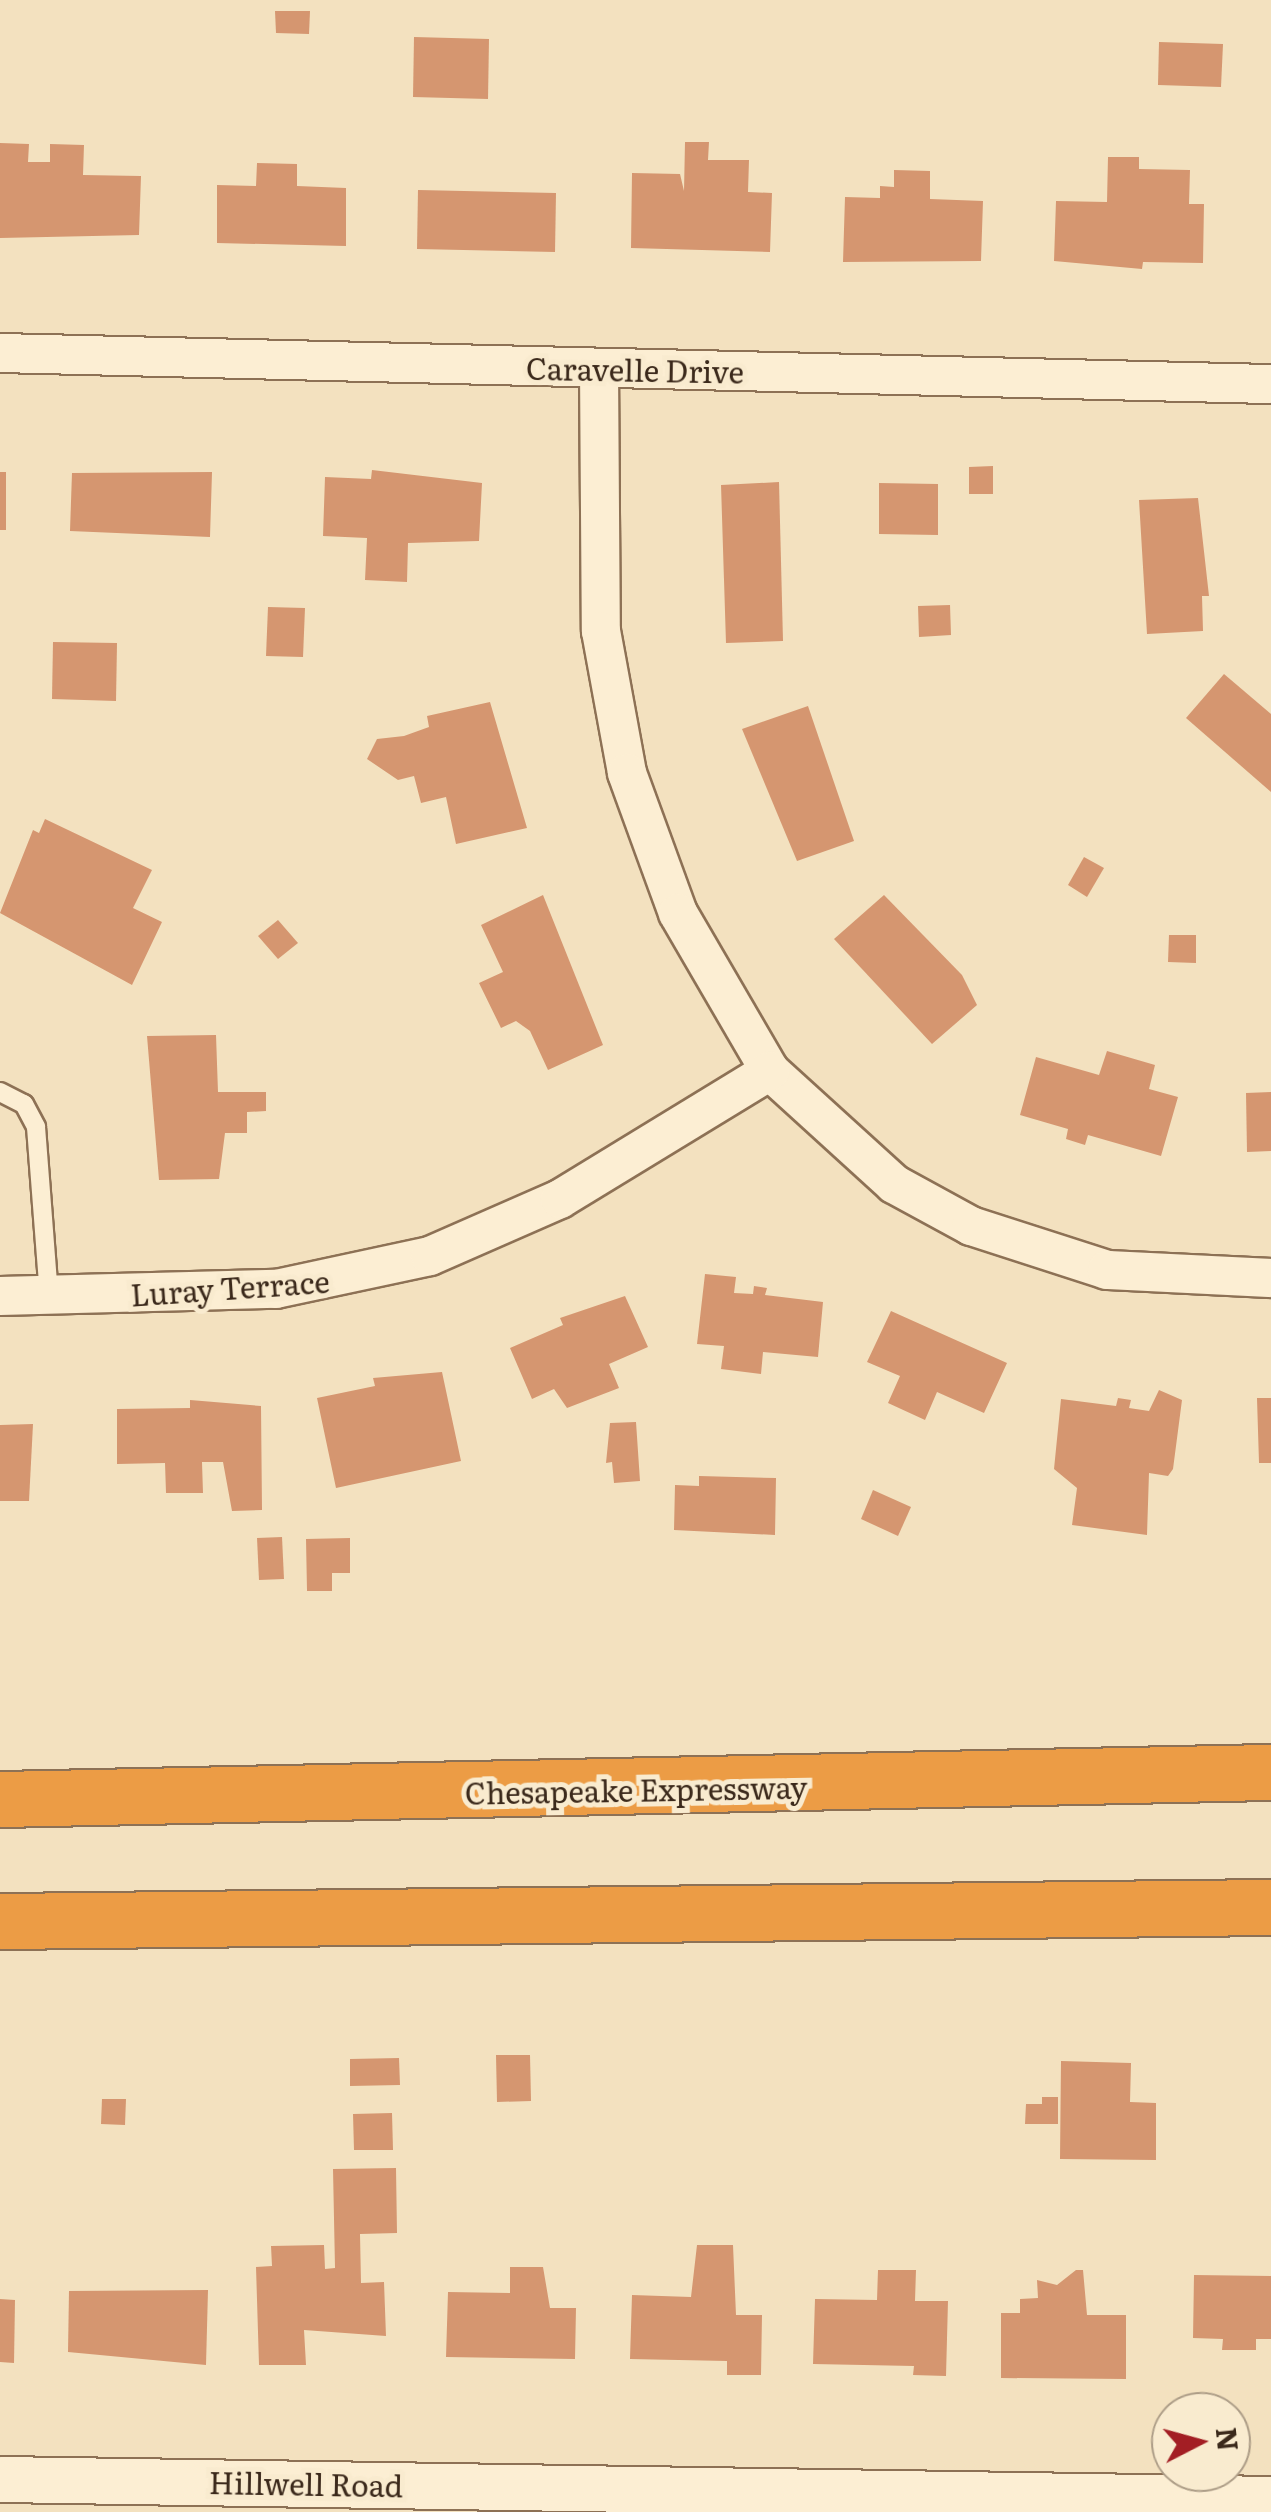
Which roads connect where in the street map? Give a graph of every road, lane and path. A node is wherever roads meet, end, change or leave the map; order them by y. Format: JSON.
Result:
{"nodes":[{"id":1,"x":0,"y":352,"type":"edge"},
{"id":2,"x":599,"y":368,"type":"junction"},
{"id":3,"x":1271,"y":384,"type":"edge"},
{"id":4,"x":770,"y":1071,"type":"junction"},
{"id":5,"x":0,"y":1092,"type":"edge"},
{"id":6,"x":1271,"y":1278,"type":"edge"},
{"id":7,"x":48,"y":1295,"type":"junction"},
{"id":8,"x":0,"y":1296,"type":"edge"},
{"id":9,"x":1271,"y":1772,"type":"edge"},
{"id":10,"x":0,"y":1799,"type":"edge"},
{"id":11,"x":1271,"y":1907,"type":"edge"},
{"id":12,"x":0,"y":1921,"type":"edge"},
{"id":13,"x":0,"y":2480,"type":"edge"},
{"id":14,"x":1271,"y":2499,"type":"edge"}],
"edges":[{"from":1,"to":2,"type":"street","name":"Caravelle Drive"},
{"from":2,"to":3,"type":"street","name":"Caravelle Drive"},
{"from":2,"to":4,"type":"street"},
{"from":4,"to":6,"type":"street"},
{"from":4,"to":7,"type":"street","name":"Luray Terrace"},
{"from":5,"to":7,"type":"lane"},
{"from":7,"to":8,"type":"street","name":"Luray Terrace"},
{"from":9,"to":10,"type":"highway","name":"Chesapeake Expressway"},
{"from":11,"to":12,"type":"highway"},
{"from":13,"to":14,"type":"street","name":"Hillwell Road"}]}
